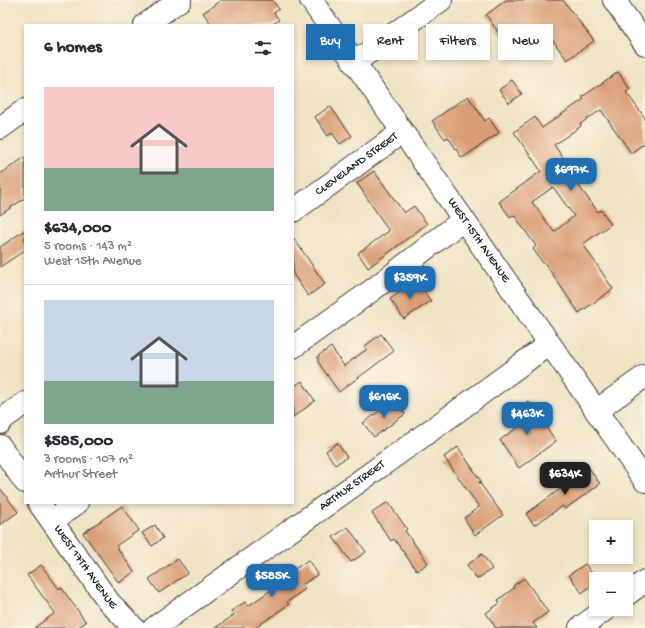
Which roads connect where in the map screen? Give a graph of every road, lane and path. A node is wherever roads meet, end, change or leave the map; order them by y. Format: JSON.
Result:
{"nodes":[{"id":1,"x":180,"y":0,"type":"edge"},
{"id":2,"x":311,"y":0,"type":"edge"},
{"id":3,"x":441,"y":0,"type":"edge"},
{"id":4,"x":614,"y":0,"type":"edge"},
{"id":5,"x":146,"y":24,"type":"edge"},
{"id":6,"x":645,"y":44,"type":"edge"},
{"id":7,"x":354,"y":63,"type":"junction"},
{"id":8,"x":24,"y":111,"type":"edge"},
{"id":9,"x":0,"y":128,"type":"edge"},
{"id":10,"x":402,"y":132,"type":"junction"},
{"id":11,"x":294,"y":210,"type":"edge"},
{"id":12,"x":463,"y":220,"type":"junction"},
{"id":13,"x":550,"y":344,"type":"junction"},
{"id":14,"x":294,"y":346,"type":"edge"},
{"id":15,"x":645,"y":376,"type":"edge"},
{"id":16,"x":24,"y":404,"type":"edge"},
{"id":17,"x":596,"y":411,"type":"junction"},
{"id":18,"x":0,"y":423,"type":"edge"},
{"id":19,"x":0,"y":446,"type":"edge"},
{"id":20,"x":24,"y":481,"type":"edge"},
{"id":21,"x":645,"y":481,"type":"edge"},
{"id":22,"x":40,"y":504,"type":"edge"},
{"id":23,"x":76,"y":504,"type":"edge"},
{"id":24,"x":52,"y":521,"type":"junction"},
{"id":25,"x":645,"y":581,"type":"edge"},
{"id":26,"x":633,"y":590,"type":"edge"},
{"id":27,"x":596,"y":616,"type":"edge"},
{"id":28,"x":134,"y":628,"type":"edge"},
{"id":29,"x":154,"y":628,"type":"edge"},
{"id":30,"x":580,"y":628,"type":"edge"}],
"edges":[{"from":1,"to":5,"type":"street"},
{"from":2,"to":7,"type":"street","name":"WEST 15TH AVENUE"},
{"from":3,"to":7,"type":"street"},
{"from":4,"to":6,"type":"street"},
{"from":7,"to":10,"type":"street","name":"WEST 15TH AVENUE"},
{"from":8,"to":9,"type":"street"},
{"from":10,"to":11,"type":"street","name":"CLEVELAND STREET"},
{"from":10,"to":12,"type":"street","name":"WEST 15TH AVENUE"},
{"from":12,"to":13,"type":"street","name":"WEST 15TH AVENUE"},
{"from":12,"to":14,"type":"street"},
{"from":13,"to":17,"type":"street","name":"WEST 15TH AVENUE"},
{"from":13,"to":29,"type":"street","name":"ARTHUR STREET"},
{"from":15,"to":17,"type":"street"},
{"from":16,"to":18,"type":"street"},
{"from":17,"to":21,"type":"street","name":"WEST 15TH AVENUE"},
{"from":19,"to":20,"type":"street"},
{"from":22,"to":24,"type":"street","name":"WEST 17TH AVENUE"},
{"from":23,"to":24,"type":"street"},
{"from":24,"to":28,"type":"street","name":"WEST 17TH AVENUE"},
{"from":25,"to":26,"type":"street"},
{"from":27,"to":30,"type":"street"}]}
